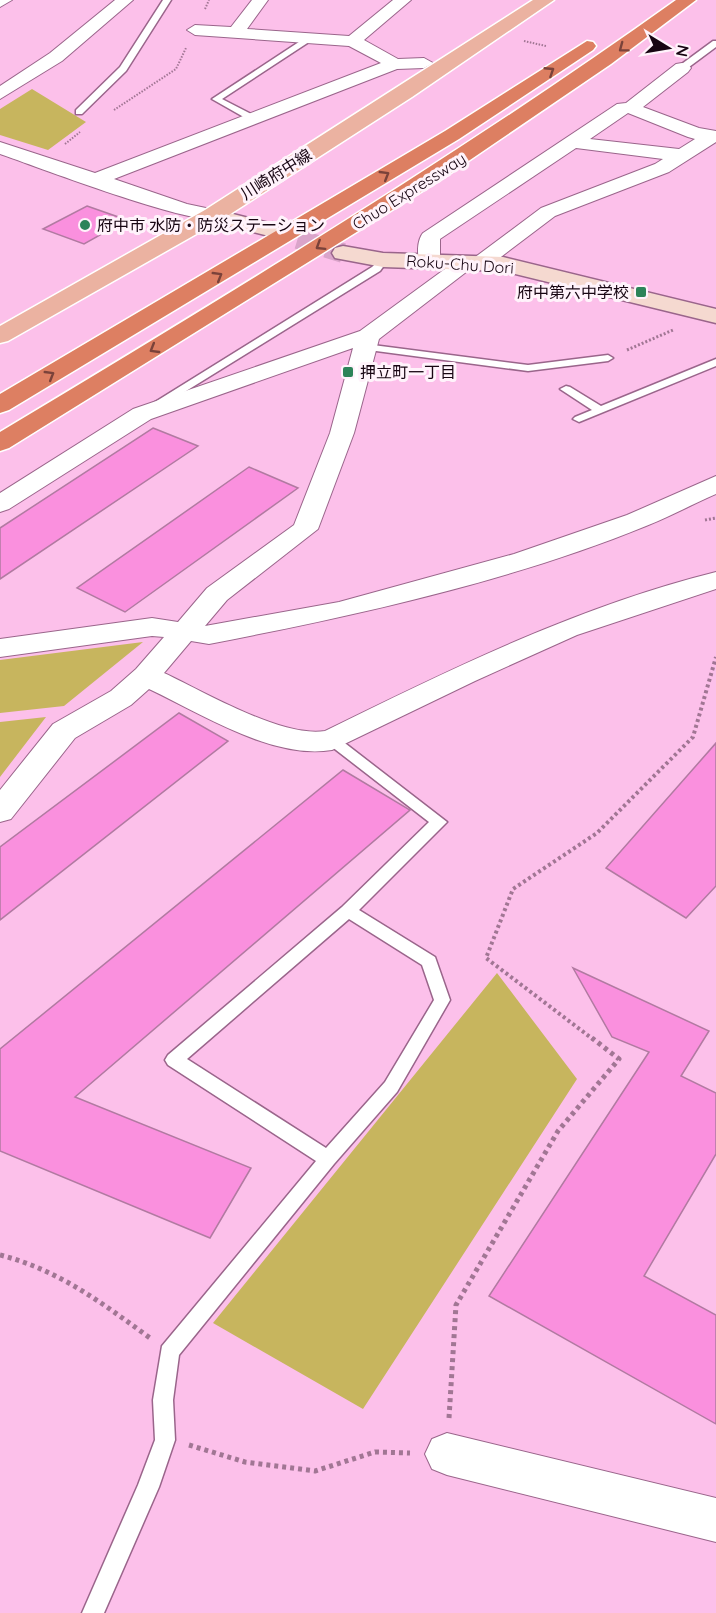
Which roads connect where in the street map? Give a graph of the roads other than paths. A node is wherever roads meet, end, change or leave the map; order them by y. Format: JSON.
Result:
{"nodes":[{"id":1,"x":4,"y":0,"type":"edge"},
{"id":2,"x":125,"y":0,"type":"edge"},
{"id":3,"x":167,"y":0,"type":"edge"},
{"id":4,"x":260,"y":0,"type":"edge"},
{"id":5,"x":403,"y":0,"type":"edge"},
{"id":6,"x":514,"y":0,"type":"edge"},
{"id":7,"x":653,"y":0,"type":"edge"},
{"id":8,"x":687,"y":0,"type":"edge"},
{"id":9,"x":0,"y":2,"type":"edge"},
{"id":10,"x":553,"y":3,"type":"edge"},
{"id":11,"x":625,"y":20,"type":"dead end"},
{"id":12,"x":195,"y":30,"type":"dead end"},
{"id":13,"x":236,"y":32,"type":"junction"},
{"id":14,"x":607,"y":32,"type":"dead end"},
{"id":15,"x":311,"y":38,"type":"junction"},
{"id":16,"x":352,"y":41,"type":"junction"},
{"id":17,"x":716,"y":43,"type":"edge"},
{"id":18,"x":423,"y":63,"type":"junction"},
{"id":19,"x":395,"y":64,"type":"junction"},
{"id":20,"x":682,"y":68,"type":"joint"},
{"id":21,"x":405,"y":93,"type":"junction"},
{"id":22,"x":0,"y":94,"type":"edge"},
{"id":23,"x":630,"y":108,"type":"junction"},
{"id":24,"x":79,"y":112,"type":"dead end"},
{"id":25,"x":252,"y":118,"type":"junction"},
{"id":26,"x":355,"y":125,"type":"junction"},
{"id":27,"x":714,"y":136,"type":"edge"},
{"id":28,"x":571,"y":142,"type":"junction"},
{"id":29,"x":0,"y":148,"type":"edge"},
{"id":30,"x":682,"y":155,"type":"junction"},
{"id":31,"x":95,"y":180,"type":"junction"},
{"id":32,"x":213,"y":215,"type":"junction"},
{"id":33,"x":269,"y":230,"type":"tunnel mouth"},
{"id":34,"x":343,"y":253,"type":"tunnel mouth"},
{"id":35,"x":383,"y":260,"type":"junction"},
{"id":36,"x":429,"y":261,"type":"junction"},
{"id":37,"x":475,"y":262,"type":"junction"},
{"id":38,"x":716,"y":316,"type":"edge"},
{"id":39,"x":0,"y":336,"type":"edge"},
{"id":40,"x":367,"y":341,"type":"junction"},
{"id":41,"x":608,"y":358,"type":"road end"},
{"id":42,"x":716,"y":362,"type":"edge"},
{"id":43,"x":566,"y":389,"type":"dead end"},
{"id":44,"x":0,"y":405,"type":"edge"},
{"id":45,"x":600,"y":410,"type":"junction"},
{"id":46,"x":142,"y":414,"type":"junction"},
{"id":47,"x":579,"y":419,"type":"dead end"},
{"id":48,"x":0,"y":442,"type":"edge"},
{"id":49,"x":716,"y":484,"type":"edge"},
{"id":50,"x":0,"y":504,"type":"edge"},
{"id":51,"x":716,"y":580,"type":"edge"},
{"id":52,"x":181,"y":632,"type":"junction"},
{"id":53,"x":0,"y":648,"type":"edge"},
{"id":54,"x":146,"y":676,"type":"junction"},
{"id":55,"x":332,"y":740,"type":"junction"},
{"id":56,"x":0,"y":811,"type":"edge"},
{"id":57,"x":348,"y":911,"type":"junction"},
{"id":58,"x":328,"y":1159,"type":"junction"},
{"id":59,"x":447,"y":1454,"type":"road end"},
{"id":60,"x":716,"y":1520,"type":"edge"},
{"id":61,"x":93,"y":1613,"type":"edge"}],
"edges":[{"from":1,"to":9,"type":"street"},
{"from":2,"to":22,"type":"street"},
{"from":3,"to":24,"type":"lane"},
{"from":4,"to":13,"type":"street"},
{"from":5,"to":16,"type":"street"},
{"from":6,"to":18,"type":"main road"},
{"from":7,"to":11,"type":"highway"},
{"from":8,"to":48,"type":"highway","name":"Chuo Expressway","one_way":true},
{"from":10,"to":21,"type":"main road","name":"川崎府中線"},
{"from":10,"to":21,"type":"main road"},
{"from":12,"to":13,"type":"street"},
{"from":13,"to":15,"type":"street"},
{"from":44,"to":14,"type":"highway","name":"Chuo Expressway","one_way":true},
{"from":15,"to":16,"type":"street"},
{"from":15,"to":25,"type":"lane"},
{"from":16,"to":19,"type":"street"},
{"from":17,"to":20,"type":"lane"},
{"from":18,"to":19,"type":"street"},
{"from":18,"to":26,"type":"main road"},
{"from":19,"to":25,"type":"street"},
{"from":20,"to":23,"type":"street"},
{"from":21,"to":26,"type":"main road","name":"川崎府中線"},
{"from":23,"to":27,"type":"street"},
{"from":23,"to":28,"type":"street"},
{"from":25,"to":31,"type":"street"},
{"from":26,"to":32,"type":"main road","name":"川崎府中線"},
{"from":27,"to":30,"type":"street"},
{"from":28,"to":30,"type":"street"},
{"from":28,"to":36,"type":"street"},
{"from":29,"to":31,"type":"street"},
{"from":30,"to":37,"type":"street"},
{"from":31,"to":32,"type":"street"},
{"from":32,"to":33,"type":"street"},
{"from":32,"to":39,"type":"main road","name":"川崎府中線"},
{"from":34,"to":35,"type":"street","name":"Roku-Chu Dori"},
{"from":35,"to":36,"type":"street","name":"Roku-Chu Dori"},
{"from":35,"to":46,"type":"lane"},
{"from":36,"to":37,"type":"street","name":"Roku-Chu Dori"},
{"from":37,"to":38,"type":"street","name":"Roku-Chu Dori"},
{"from":37,"to":40,"type":"street"},
{"from":40,"to":41,"type":"lane"},
{"from":40,"to":46,"type":"street"},
{"from":40,"to":52,"type":"street"},
{"from":42,"to":45,"type":"lane"},
{"from":43,"to":45,"type":"lane"},
{"from":45,"to":47,"type":"lane"},
{"from":46,"to":50,"type":"street"},
{"from":49,"to":52,"type":"street"},
{"from":51,"to":55,"type":"street"},
{"from":52,"to":53,"type":"street"},
{"from":52,"to":54,"type":"street"},
{"from":54,"to":55,"type":"street"},
{"from":54,"to":56,"type":"street"},
{"from":55,"to":57,"type":"lane"},
{"from":57,"to":58,"type":"lane"},
{"from":57,"to":58,"type":"lane"},
{"from":58,"to":61,"type":"lane"},
{"from":59,"to":60,"type":"street"}]}
